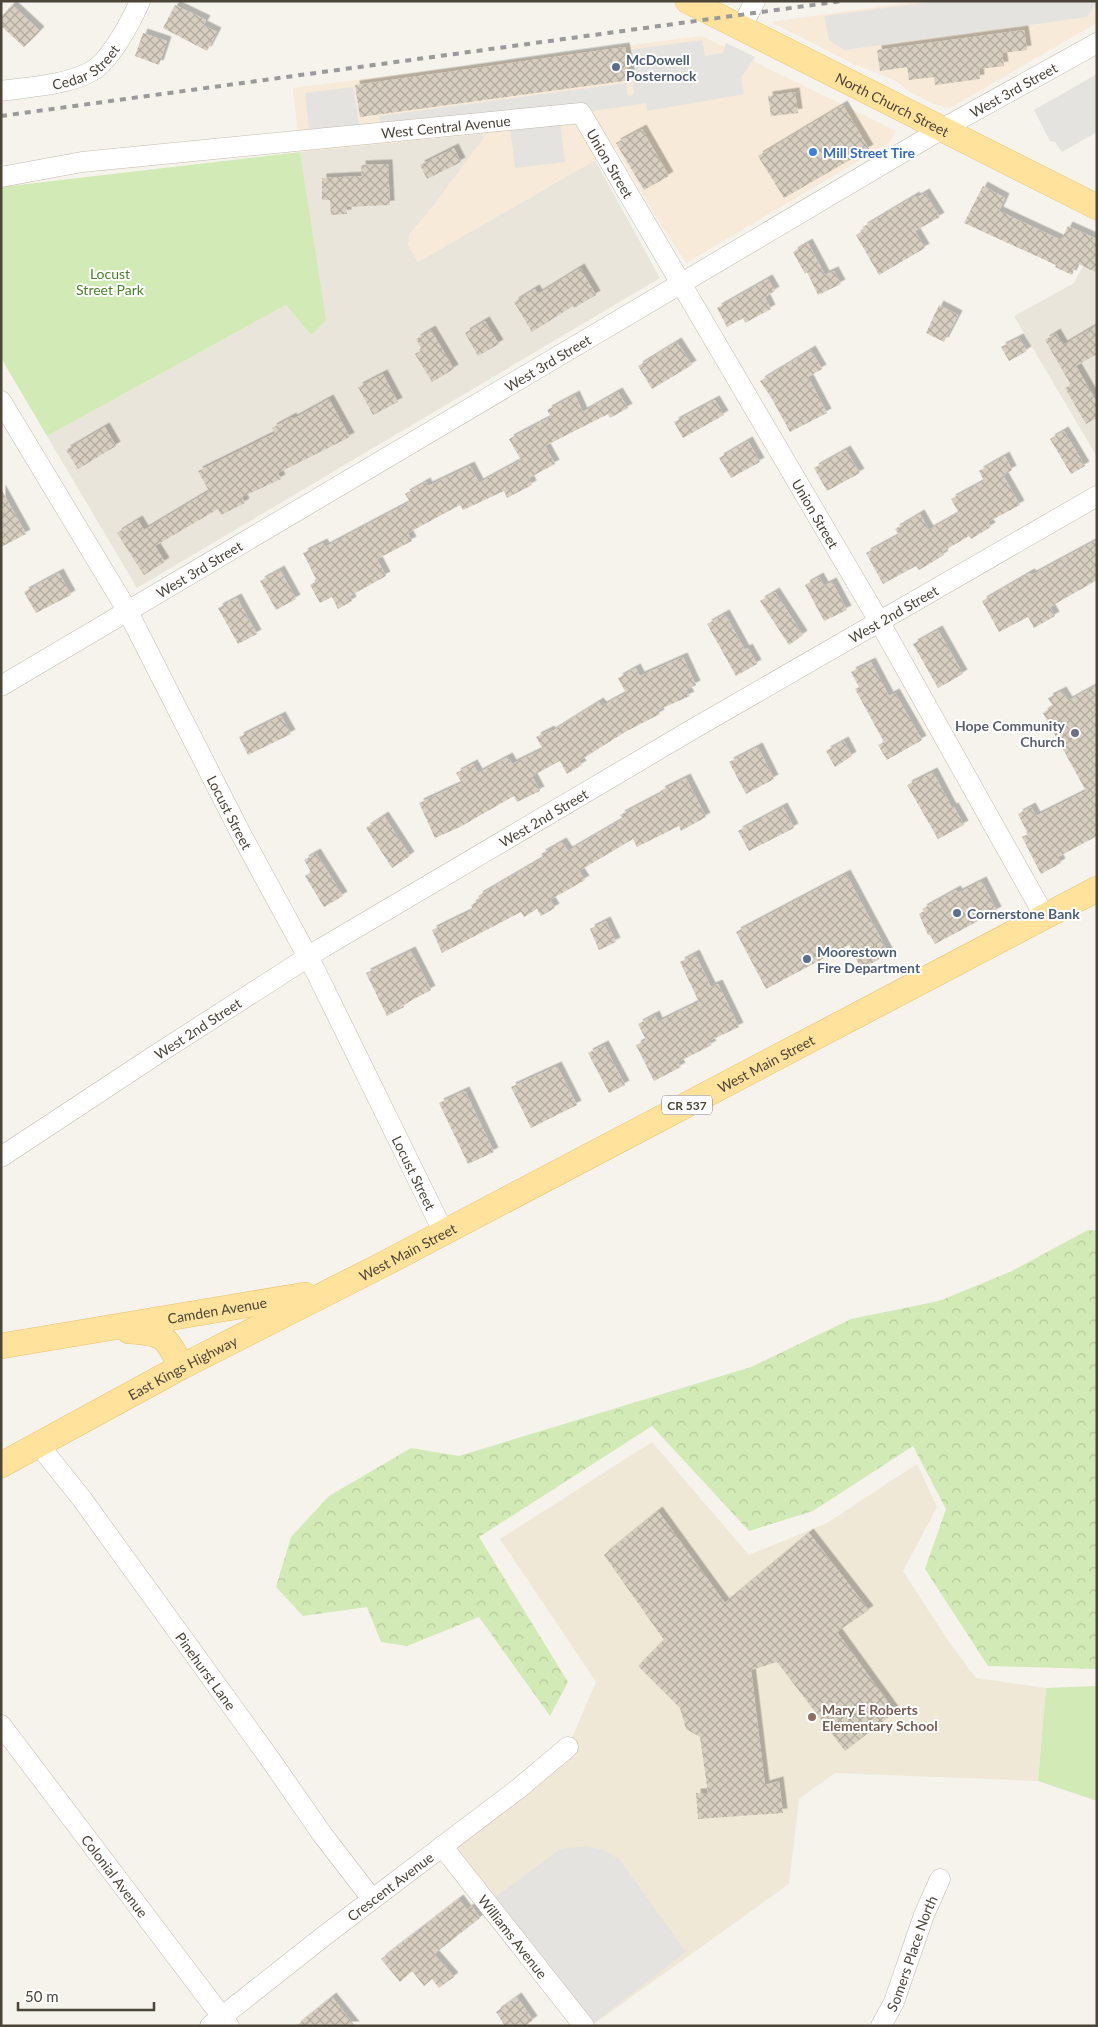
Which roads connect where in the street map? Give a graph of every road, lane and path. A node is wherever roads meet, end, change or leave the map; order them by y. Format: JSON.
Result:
{"nodes":[{"id":1,"x":140,"y":1,"type":"edge"},
{"id":2,"x":688,"y":1,"type":"edge"},
{"id":3,"x":755,"y":1,"type":"edge"},
{"id":4,"x":741,"y":28,"type":"junction"},
{"id":5,"x":1097,"y":43,"type":"edge"},
{"id":6,"x":1,"y":91,"type":"edge"},
{"id":7,"x":581,"y":112,"type":"joint"},
{"id":8,"x":942,"y":128,"type":"junction"},
{"id":9,"x":1,"y":177,"type":"edge"},
{"id":10,"x":1097,"y":207,"type":"edge"},
{"id":11,"x":681,"y":283,"type":"junction"},
{"id":12,"x":1,"y":401,"type":"edge"},
{"id":13,"x":1097,"y":496,"type":"edge"},
{"id":14,"x":127,"y":610,"type":"junction"},
{"id":15,"x":880,"y":621,"type":"junction"},
{"id":16,"x":1,"y":686,"type":"edge"},
{"id":17,"x":1097,"y":889,"type":"edge"},
{"id":18,"x":1045,"y":917,"type":"junction"},
{"id":19,"x":308,"y":957,"type":"junction"},
{"id":20,"x":1,"y":1156,"type":"edge"},
{"id":21,"x":444,"y":1233,"type":"junction"},
{"id":22,"x":328,"y":1292,"type":"junction"},
{"id":23,"x":106,"y":1330,"type":"junction"},
{"id":24,"x":1,"y":1346,"type":"edge"},
{"id":25,"x":181,"y":1366,"type":"junction"},
{"id":26,"x":39,"y":1445,"type":"junction"},
{"id":27,"x":1,"y":1465,"type":"edge"},
{"id":28,"x":1,"y":1725,"type":"edge"},
{"id":29,"x":568,"y":1747,"type":"dead end"},
{"id":30,"x":442,"y":1846,"type":"junction"},
{"id":31,"x":940,"y":1879,"type":"dead end"},
{"id":32,"x":372,"y":1899,"type":"junction"},
{"id":33,"x":220,"y":2023,"type":"edge"},
{"id":34,"x":584,"y":2026,"type":"edge"},
{"id":35,"x":881,"y":2026,"type":"edge"}],
"edges":[{"from":1,"to":6,"type":"street","name":"Cedar Street"},
{"from":2,"to":4,"type":"main road","name":"North Church Street"},
{"from":3,"to":4,"type":"street"},
{"from":4,"to":8,"type":"main road","name":"North Church Street"},
{"from":5,"to":8,"type":"street","name":"West 3rd Street"},
{"from":7,"to":9,"type":"street","name":"West Central Avenue"},
{"from":7,"to":11,"type":"street","name":"Union Street"},
{"from":8,"to":10,"type":"main road","name":"North Church Street"},
{"from":8,"to":11,"type":"street","name":"West 3rd Street"},
{"from":11,"to":14,"type":"street","name":"West 3rd Street"},
{"from":11,"to":15,"type":"street","name":"Union Street"},
{"from":12,"to":14,"type":"street","name":"Locust Street"},
{"from":13,"to":15,"type":"street","name":"West 2nd Street"},
{"from":14,"to":16,"type":"street","name":"West 3rd Street"},
{"from":14,"to":19,"type":"street","name":"Locust Street"},
{"from":15,"to":18,"type":"street","name":"Union Street"},
{"from":15,"to":19,"type":"street","name":"West 2nd Street"},
{"from":17,"to":18,"type":"main road","name":"West Main Street","number":"CR 537"},
{"from":18,"to":21,"type":"main road","name":"West Main Street","number":"CR 537"},
{"from":19,"to":20,"type":"street","name":"West 2nd Street"},
{"from":19,"to":21,"type":"street","name":"Locust Street"},
{"from":21,"to":22,"type":"main road","name":"West Main Street","number":"CR 537"},
{"from":22,"to":23,"type":"main road","name":"Camden Avenue","number":"CR 537"},
{"from":22,"to":25,"type":"main road","name":"East Kings Highway","number":"CR 537"},
{"from":23,"to":24,"type":"main road","name":"Camden Avenue","number":"CR 537"},
{"from":23,"to":25,"type":"main road","name":"Camden Avenue","number":"CR 537"},
{"from":25,"to":26,"type":"main road","name":"East Kings Highway"},
{"from":26,"to":27,"type":"main road","name":"East Kings Highway"},
{"from":26,"to":32,"type":"street","name":"Pinehurst Lane"},
{"from":28,"to":33,"type":"street","name":"Colonial Avenue"},
{"from":29,"to":30,"type":"street","name":"Crescent Avenue"},
{"from":30,"to":32,"type":"street","name":"Crescent Avenue"},
{"from":30,"to":34,"type":"street","name":"Williams Avenue"},
{"from":31,"to":35,"type":"street","name":"Somers Place North"},
{"from":32,"to":33,"type":"street","name":"Crescent Avenue"}]}
